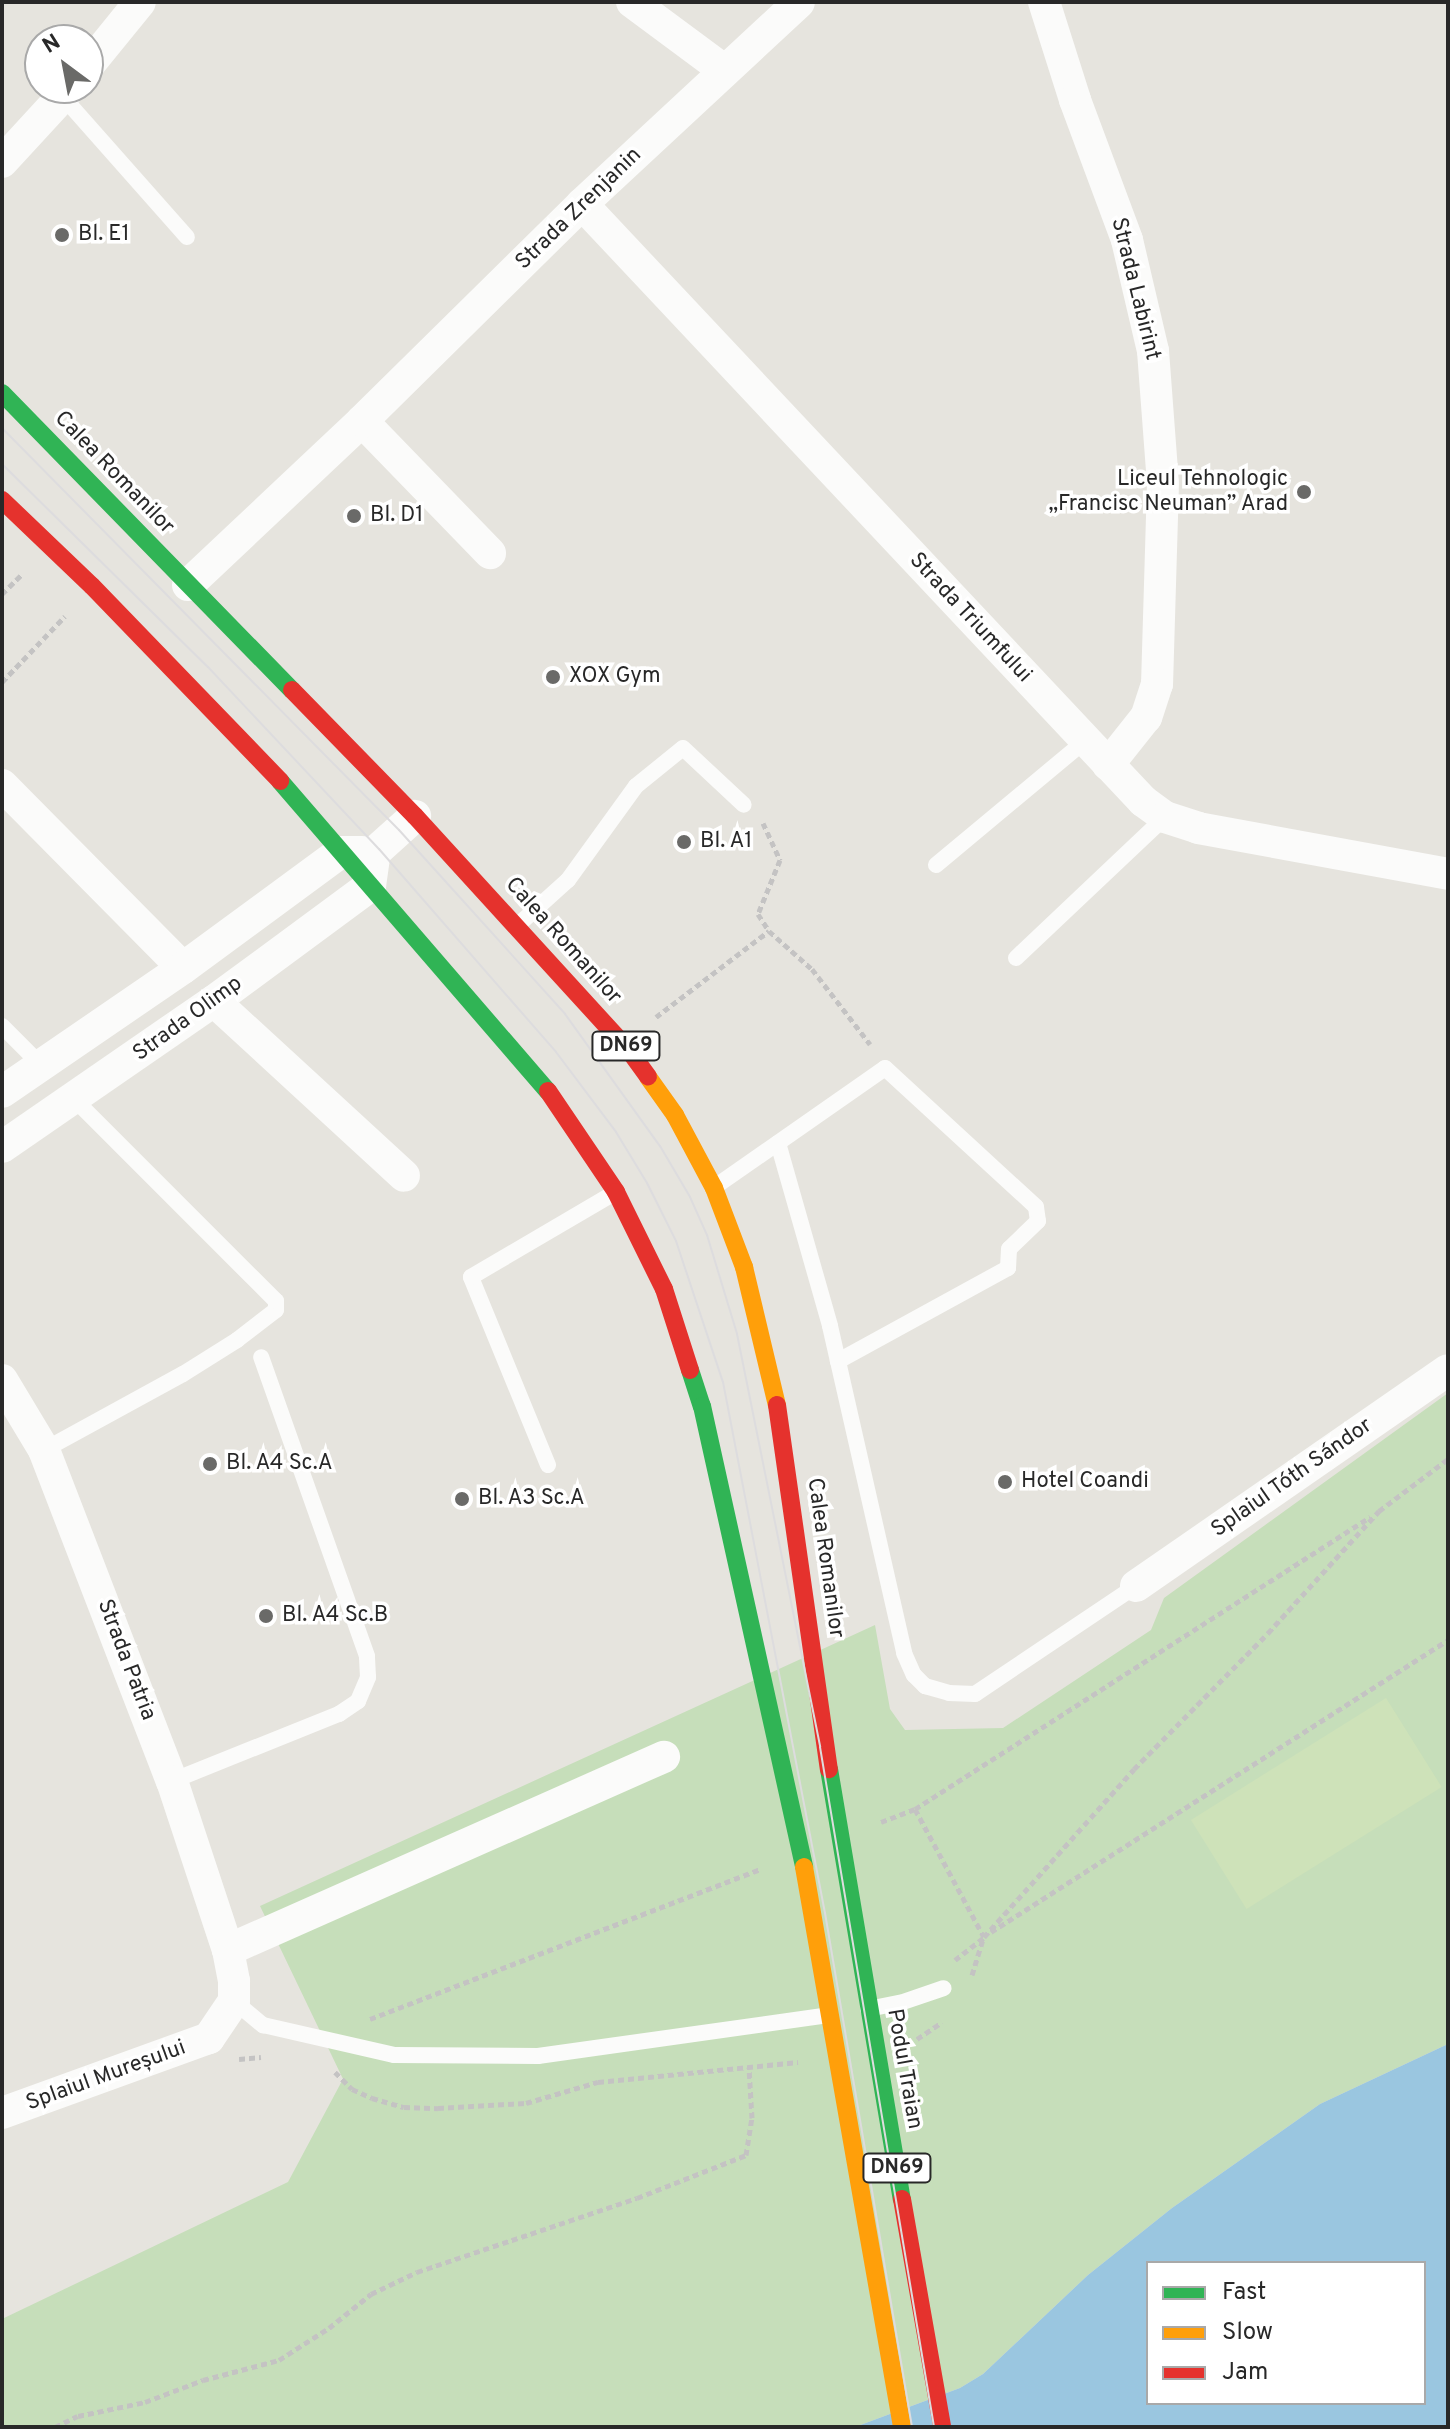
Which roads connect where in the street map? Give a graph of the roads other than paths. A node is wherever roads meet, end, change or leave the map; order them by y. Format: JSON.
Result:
{"nodes":[{"id":1,"x":140,"y":2,"type":"edge"},
{"id":2,"x":632,"y":2,"type":"edge"},
{"id":3,"x":799,"y":2,"type":"edge"},
{"id":4,"x":1044,"y":2,"type":"edge"},
{"id":5,"x":104,"y":46,"type":"edge"},
{"id":6,"x":724,"y":70,"type":"junction"},
{"id":7,"x":56,"y":104,"type":"edge"},
{"id":8,"x":77,"y":104,"type":"edge"},
{"id":9,"x":2,"y":162,"type":"edge"},
{"id":10,"x":582,"y":204,"type":"junction"},
{"id":11,"x":187,"y":237,"type":"dead end"},
{"id":12,"x":2,"y":393,"type":"edge"},
{"id":13,"x":362,"y":421,"type":"junction"},
{"id":14,"x":2,"y":500,"type":"edge"},
{"id":15,"x":490,"y":553,"type":"dead end"},
{"id":16,"x":188,"y":585,"type":"junction"},
{"id":17,"x":1085,"y":741,"type":"junction"},
{"id":18,"x":1108,"y":765,"type":"junction"},
{"id":19,"x":2,"y":785,"type":"edge"},
{"id":20,"x":744,"y":805,"type":"road end"},
{"id":21,"x":415,"y":816,"type":"junction"},
{"id":22,"x":1165,"y":817,"type":"junction"},
{"id":23,"x":341,"y":852,"type":"junction"},
{"id":24,"x":375,"y":852,"type":"junction"},
{"id":25,"x":936,"y":865,"type":"dead end"},
{"id":26,"x":1448,"y":874,"type":"edge"},
{"id":27,"x":370,"y":886,"type":"junction"},
{"id":28,"x":516,"y":926,"type":"junction"},
{"id":29,"x":1016,"y":958,"type":"dead end"},
{"id":30,"x":183,"y":968,"type":"junction"},
{"id":31,"x":214,"y":1001,"type":"junction"},
{"id":32,"x":2,"y":1026,"type":"edge"},
{"id":33,"x":42,"y":1066,"type":"junction"},
{"id":34,"x":2,"y":1092,"type":"edge"},
{"id":35,"x":75,"y":1100,"type":"junction"},
{"id":36,"x":778,"y":1143,"type":"junction"},
{"id":37,"x":2,"y":1147,"type":"edge"},
{"id":38,"x":404,"y":1176,"type":"dead end"},
{"id":39,"x":714,"y":1188,"type":"junction"},
{"id":40,"x":616,"y":1192,"type":"junction"},
{"id":41,"x":261,"y":1357,"type":"dead end"},
{"id":42,"x":838,"y":1361,"type":"junction"},
{"id":43,"x":1448,"y":1370,"type":"edge"},
{"id":44,"x":2,"y":1380,"type":"edge"},
{"id":45,"x":44,"y":1450,"type":"junction"},
{"id":46,"x":548,"y":1465,"type":"dead end"},
{"id":47,"x":1136,"y":1586,"type":"joint"},
{"id":48,"x":664,"y":1757,"type":"dead end"},
{"id":49,"x":172,"y":1781,"type":"junction"},
{"id":50,"x":851,"y":1908,"type":"joint"},
{"id":51,"x":228,"y":1950,"type":"junction"},
{"id":52,"x":944,"y":1988,"type":"dead end"},
{"id":53,"x":234,"y":2001,"type":"junction"},
{"id":54,"x":2,"y":2113,"type":"edge"},
{"id":55,"x":902,"y":2427,"type":"edge"},
{"id":56,"x":942,"y":2427,"type":"edge"}],
"edges":[{"from":1,"to":5,"type":"street"},
{"from":2,"to":6,"type":"street"},
{"from":3,"to":6,"type":"street","name":"Strada Zrenjanin"},
{"from":4,"to":18,"type":"street","name":"Strada Labirint"},
{"from":6,"to":10,"type":"street","name":"Strada Zrenjanin"},
{"from":7,"to":9,"type":"street"},
{"from":8,"to":11,"type":"lane"},
{"from":10,"to":13,"type":"street","name":"Strada Zrenjanin"},
{"from":10,"to":17,"type":"street","name":"Strada Triumfului"},
{"from":12,"to":16,"type":"main road","name":"Calea Romanilor","number":"DN69"},
{"from":13,"to":15,"type":"street"},
{"from":13,"to":16,"type":"street","name":"Strada Zrenjanin"},
{"from":14,"to":23,"type":"main road","number":"DN69"},
{"from":16,"to":21,"type":"main road","name":"Calea Romanilor","number":"DN69"},
{"from":17,"to":18,"type":"street","name":"Strada Triumfului"},
{"from":17,"to":25,"type":"lane"},
{"from":18,"to":22,"type":"street","name":"Strada Triumfului"},
{"from":19,"to":30,"type":"street"},
{"from":20,"to":28,"type":"lane"},
{"from":21,"to":24,"type":"street"},
{"from":21,"to":28,"type":"main road","name":"Calea Romanilor","number":"DN69"},
{"from":22,"to":26,"type":"street","name":"Strada Triumfului"},
{"from":22,"to":29,"type":"lane"},
{"from":23,"to":24,"type":"street"},
{"from":23,"to":27,"type":"main road","number":"DN69"},
{"from":23,"to":30,"type":"street","name":"Strada Olimp"},
{"from":24,"to":27,"type":"street"},
{"from":27,"to":31,"type":"street","name":"Strada Olimp"},
{"from":27,"to":40,"type":"main road","number":"DN69"},
{"from":28,"to":39,"type":"main road","name":"Calea Romanilor","number":"DN69"},
{"from":30,"to":33,"type":"street","name":"Strada Olimp"},
{"from":31,"to":35,"type":"street","name":"Strada Olimp"},
{"from":31,"to":38,"type":"street"},
{"from":32,"to":33,"type":"lane"},
{"from":33,"to":34,"type":"street","name":"Strada Olimp"},
{"from":35,"to":37,"type":"street","name":"Strada Olimp"},
{"from":35,"to":45,"type":"lane"},
{"from":36,"to":39,"type":"lane"},
{"from":36,"to":42,"type":"lane"},
{"from":36,"to":42,"type":"lane"},
{"from":39,"to":50,"type":"main road","name":"Calea Romanilor","number":"DN69"},
{"from":40,"to":46,"type":"lane"},
{"from":40,"to":55,"type":"main road","number":"DN69"},
{"from":41,"to":49,"type":"lane"},
{"from":42,"to":47,"type":"lane"},
{"from":43,"to":47,"type":"street","name":"Splaiul Tóth Sándor"},
{"from":44,"to":45,"type":"street","name":"Strada Patria"},
{"from":45,"to":49,"type":"street","name":"Strada Patria"},
{"from":48,"to":51,"type":"street"},
{"from":49,"to":51,"type":"street","name":"Strada Patria"},
{"from":50,"to":56,"type":"main road","name":"Podul Traian","number":"DN69"},
{"from":51,"to":53,"type":"street","name":"Strada Patria"},
{"from":52,"to":53,"type":"lane"},
{"from":53,"to":54,"type":"street","name":"Splaiul Mureșului"}]}
